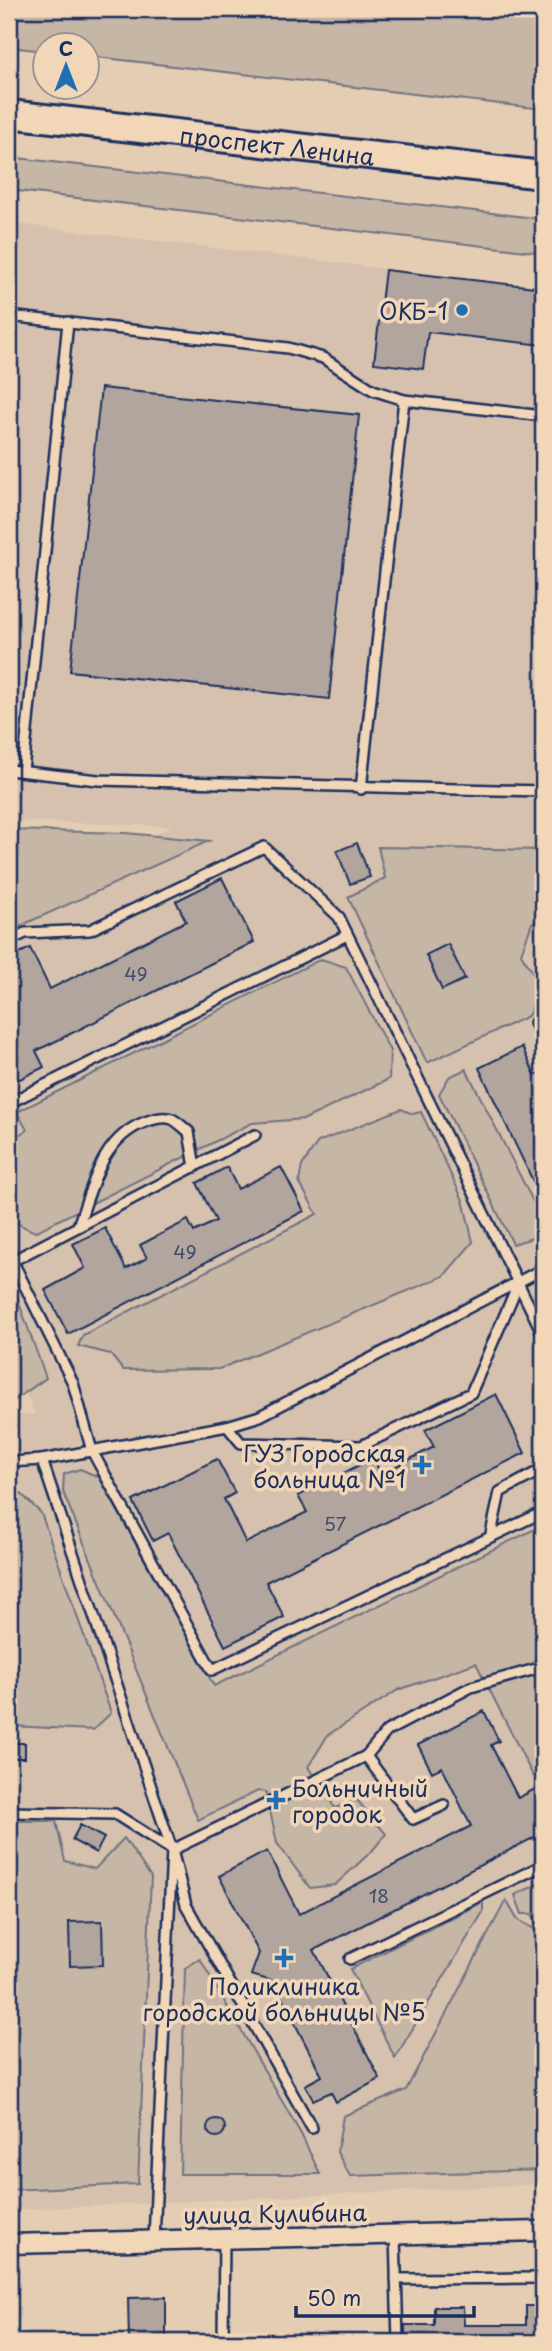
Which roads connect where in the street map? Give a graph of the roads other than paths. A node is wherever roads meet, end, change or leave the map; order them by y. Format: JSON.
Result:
{"nodes":[{"id":1,"x":9,"y":114,"type":"edge"},
{"id":2,"x":543,"y":175,"type":"edge"},
{"id":3,"x":9,"y":316,"type":"edge"},
{"id":4,"x":68,"y":322,"type":"junction"},
{"id":5,"x":404,"y":400,"type":"junction"},
{"id":6,"x":543,"y":416,"type":"edge"},
{"id":7,"x":9,"y":770,"type":"edge"},
{"id":8,"x":23,"y":771,"type":"junction"},
{"id":9,"x":360,"y":789,"type":"junction"},
{"id":10,"x":543,"y":791,"type":"edge"},
{"id":11,"x":347,"y":935,"type":"junction"},
{"id":12,"x":9,"y":941,"type":"edge"},
{"id":13,"x":535,"y":1023,"type":"dead end"},
{"id":14,"x":543,"y":1038,"type":"edge"},
{"id":15,"x":9,"y":1103,"type":"edge"},
{"id":16,"x":255,"y":1135,"type":"dead end"},
{"id":17,"x":195,"y":1167,"type":"junction"},
{"id":18,"x":78,"y":1226,"type":"junction"},
{"id":19,"x":10,"y":1257,"type":"edge"},
{"id":20,"x":543,"y":1269,"type":"edge"},
{"id":21,"x":519,"y":1282,"type":"junction"},
{"id":22,"x":543,"y":1334,"type":"edge"},
{"id":23,"x":227,"y":1426,"type":"junction"},
{"id":24,"x":92,"y":1451,"type":"junction"},
{"id":25,"x":42,"y":1460,"type":"junction"},
{"id":26,"x":9,"y":1462,"type":"edge"},
{"id":27,"x":543,"y":1469,"type":"edge"},
{"id":28,"x":543,"y":1512,"type":"edge"},
{"id":29,"x":492,"y":1534,"type":"junction"},
{"id":30,"x":543,"y":1667,"type":"edge"},
{"id":31,"x":366,"y":1756,"type":"junction"},
{"id":32,"x":444,"y":1805,"type":"dead end"},
{"id":33,"x":9,"y":1812,"type":"edge"},
{"id":34,"x":172,"y":1850,"type":"junction"},
{"id":35,"x":543,"y":1865,"type":"edge"},
{"id":36,"x":350,"y":1959,"type":"dead end"},
{"id":37,"x":312,"y":2128,"type":"dead end"},
{"id":38,"x":543,"y":2231,"type":"edge"},
{"id":39,"x":395,"y":2234,"type":"junction"},
{"id":40,"x":224,"y":2239,"type":"junction"},
{"id":41,"x":154,"y":2240,"type":"junction"},
{"id":42,"x":9,"y":2244,"type":"edge"},
{"id":43,"x":543,"y":2278,"type":"edge"},
{"id":44,"x":396,"y":2279,"type":"junction"},
{"id":45,"x":223,"y":2342,"type":"edge"},
{"id":46,"x":398,"y":2342,"type":"edge"}],
"edges":[{"from":1,"to":2,"type":"main road","name":"проспект Ленина"},
{"from":3,"to":4,"type":"lane"},
{"from":4,"to":5,"type":"lane"},
{"from":4,"to":8,"type":"lane"},
{"from":5,"to":6,"type":"lane"},
{"from":5,"to":9,"type":"lane"},
{"from":7,"to":8,"type":"lane"},
{"from":8,"to":9,"type":"lane"},
{"from":9,"to":10,"type":"lane"},
{"from":11,"to":12,"type":"lane"},
{"from":11,"to":15,"type":"lane"},
{"from":11,"to":21,"type":"lane"},
{"from":13,"to":14,"type":"lane"},
{"from":16,"to":17,"type":"lane"},
{"from":17,"to":18,"type":"lane"},
{"from":17,"to":18,"type":"lane"},
{"from":18,"to":19,"type":"lane"},
{"from":19,"to":24,"type":"lane"},
{"from":20,"to":21,"type":"lane"},
{"from":21,"to":22,"type":"lane"},
{"from":21,"to":23,"type":"lane"},
{"from":21,"to":23,"type":"lane"},
{"from":23,"to":24,"type":"lane"},
{"from":24,"to":25,"type":"lane"},
{"from":24,"to":29,"type":"lane"},
{"from":25,"to":26,"type":"lane"},
{"from":25,"to":34,"type":"lane"},
{"from":27,"to":29,"type":"lane"},
{"from":28,"to":29,"type":"lane"},
{"from":30,"to":31,"type":"lane"},
{"from":31,"to":32,"type":"lane"},
{"from":31,"to":34,"type":"lane"},
{"from":33,"to":34,"type":"lane"},
{"from":34,"to":37,"type":"lane"},
{"from":34,"to":41,"type":"lane"},
{"from":35,"to":36,"type":"lane"},
{"from":38,"to":39,"type":"street","name":"улица Кулибина"},
{"from":39,"to":40,"type":"street","name":"улица Кулибина"},
{"from":39,"to":44,"type":"lane"},
{"from":40,"to":41,"type":"street","name":"улица Кулибина"},
{"from":40,"to":45,"type":"lane"},
{"from":41,"to":42,"type":"street","name":"улица Кулибина"},
{"from":43,"to":44,"type":"lane"},
{"from":44,"to":46,"type":"lane"}]}
